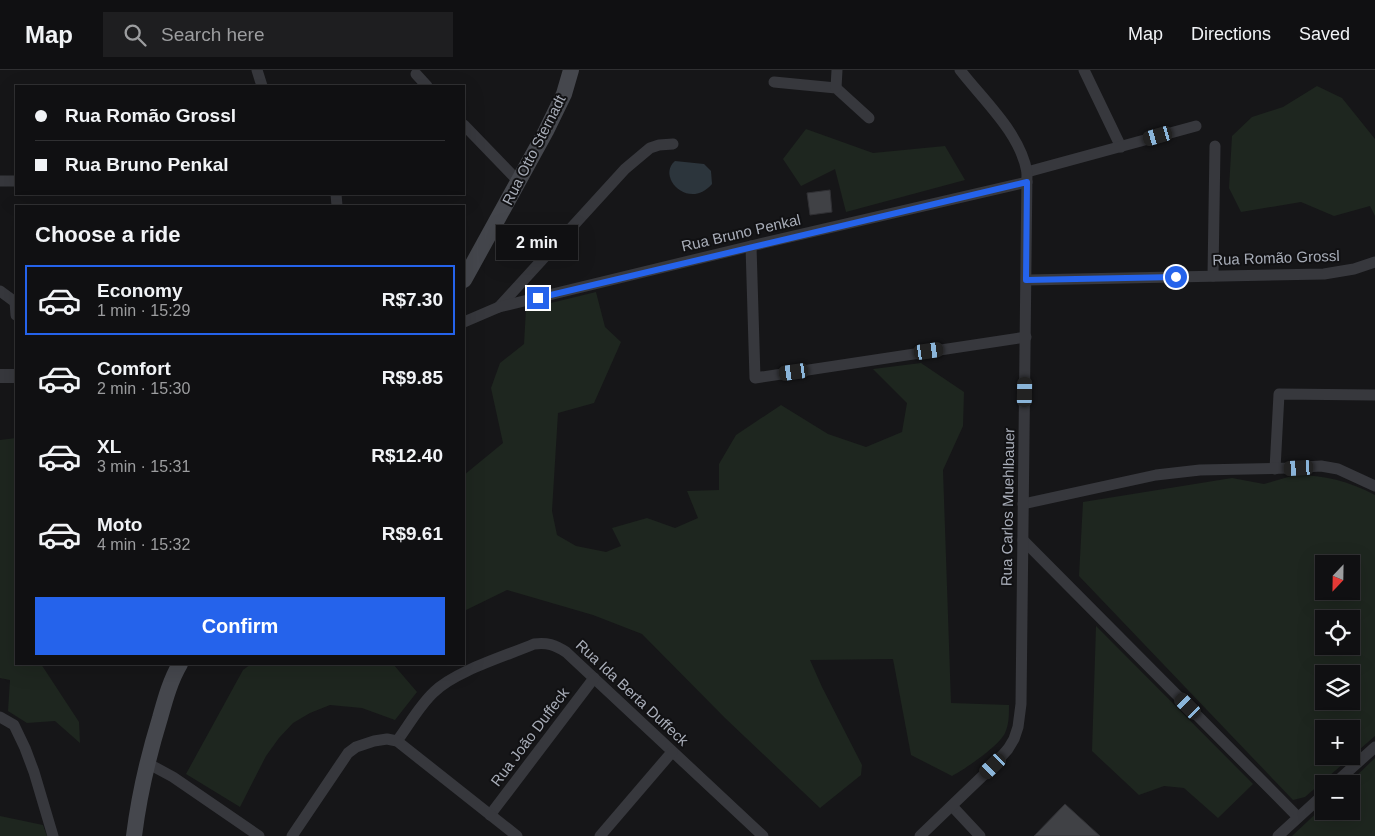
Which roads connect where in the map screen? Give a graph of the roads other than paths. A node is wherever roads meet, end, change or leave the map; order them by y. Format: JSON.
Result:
{"nodes":[{"id":1,"x":257,"y":70,"type":"edge"},
{"id":2,"x":571,"y":70,"type":"edge"},
{"id":3,"x":837,"y":70,"type":"edge"},
{"id":4,"x":960,"y":70,"type":"edge"},
{"id":5,"x":1084,"y":70,"type":"edge"},
{"id":6,"x":416,"y":74,"type":"dead end"},
{"id":7,"x":774,"y":82,"type":"dead end"},
{"id":8,"x":262,"y":85,"type":"edge"},
{"id":9,"x":426,"y":85,"type":"edge"},
{"id":10,"x":836,"y":88,"type":"junction"},
{"id":11,"x":869,"y":118,"type":"dead end"},
{"id":12,"x":465,"y":126,"type":"edge"},
{"id":13,"x":1196,"y":126,"type":"dead end"},
{"id":14,"x":673,"y":144,"type":"dead end"},
{"id":15,"x":1215,"y":146,"type":"dead end"},
{"id":16,"x":1121,"y":147,"type":"junction"},
{"id":17,"x":1027,"y":177,"type":"junction"},
{"id":18,"x":0,"y":181,"type":"edge"},
{"id":19,"x":15,"y":181,"type":"edge"},
{"id":20,"x":519,"y":182,"type":"junction"},
{"id":21,"x":751,"y":246,"type":"junction"},
{"id":22,"x":1375,"y":262,"type":"edge"},
{"id":23,"x":1214,"y":276,"type":"junction"},
{"id":24,"x":465,"y":278,"type":"edge"},
{"id":25,"x":1026,"y":280,"type":"junction"},
{"id":26,"x":0,"y":292,"type":"edge"},
{"id":27,"x":15,"y":302,"type":"edge"},
{"id":28,"x":499,"y":307,"type":"junction"},
{"id":29,"x":465,"y":322,"type":"edge"},
{"id":30,"x":1026,"y":337,"type":"junction"},
{"id":31,"x":0,"y":376,"type":"edge"},
{"id":32,"x":15,"y":376,"type":"edge"},
{"id":33,"x":1375,"y":396,"type":"edge"},
{"id":34,"x":1275,"y":469,"type":"junction"},
{"id":35,"x":1375,"y":486,"type":"edge"},
{"id":36,"x":1023,"y":504,"type":"junction"},
{"id":37,"x":1023,"y":540,"type":"junction"},
{"id":38,"x":180,"y":665,"type":"edge"},
{"id":39,"x":594,"y":678,"type":"junction"},
{"id":40,"x":0,"y":717,"type":"edge"},
{"id":41,"x":397,"y":741,"type":"junction"},
{"id":42,"x":1375,"y":747,"type":"edge"},
{"id":43,"x":672,"y":752,"type":"junction"},
{"id":44,"x":147,"y":763,"type":"junction"},
{"id":45,"x":1344,"y":775,"type":"edge"},
{"id":46,"x":1315,"y":802,"type":"edge"},
{"id":47,"x":952,"y":806,"type":"junction"},
{"id":48,"x":490,"y":815,"type":"junction"},
{"id":49,"x":1298,"y":817,"type":"junction"},
{"id":50,"x":53,"y":836,"type":"edge"},
{"id":51,"x":134,"y":836,"type":"edge"},
{"id":52,"x":259,"y":836,"type":"edge"},
{"id":53,"x":292,"y":836,"type":"edge"},
{"id":54,"x":517,"y":836,"type":"edge"},
{"id":55,"x":600,"y":836,"type":"edge"},
{"id":56,"x":763,"y":836,"type":"edge"},
{"id":57,"x":920,"y":836,"type":"edge"},
{"id":58,"x":980,"y":836,"type":"edge"},
{"id":59,"x":1278,"y":836,"type":"edge"}],
"edges":[{"from":1,"to":8,"type":"street"},
{"from":2,"to":20,"type":"main road","name":"Rua Otto Sternadt"},
{"from":3,"to":10,"type":"street"},
{"from":4,"to":17,"type":"street","name":"Rua Carlos Muehlbauer"},
{"from":5,"to":16,"type":"street"},
{"from":6,"to":9,"type":"street"},
{"from":7,"to":10,"type":"street"},
{"from":10,"to":11,"type":"street"},
{"from":12,"to":20,"type":"street"},
{"from":13,"to":16,"type":"street","name":"Rua Bruno Penkal"},
{"from":14,"to":28,"type":"street"},
{"from":15,"to":23,"type":"street"},
{"from":16,"to":17,"type":"street","name":"Rua Bruno Penkal"},
{"from":17,"to":21,"type":"street","name":"Rua Bruno Penkal"},
{"from":17,"to":25,"type":"street","name":"Rua Carlos Muehlbauer"},
{"from":18,"to":19,"type":"street"},
{"from":20,"to":24,"type":"main road","name":"Rua Otto Sternadt"},
{"from":21,"to":28,"type":"street","name":"Rua Bruno Penkal"},
{"from":21,"to":30,"type":"street"},
{"from":22,"to":23,"type":"street","name":"Rua Romão Grossl"},
{"from":23,"to":25,"type":"street","name":"Rua Romão Grossl"},
{"from":25,"to":30,"type":"street","name":"Rua Carlos Muehlbauer"},
{"from":26,"to":27,"type":"street"},
{"from":28,"to":29,"type":"street","name":"Rua Bruno Penkal"},
{"from":30,"to":36,"type":"street","name":"Rua Carlos Muehlbauer"},
{"from":31,"to":32,"type":"street"},
{"from":33,"to":34,"type":"street"},
{"from":34,"to":35,"type":"street"},
{"from":34,"to":36,"type":"street"},
{"from":36,"to":37,"type":"street","name":"Rua Carlos Muehlbauer"},
{"from":37,"to":47,"type":"street","name":"Rua Carlos Muehlbauer"},
{"from":37,"to":49,"type":"street"},
{"from":38,"to":44,"type":"main road"},
{"from":39,"to":41,"type":"street","name":"Rua Ida Berta Duffeck"},
{"from":39,"to":43,"type":"street","name":"Rua Ida Berta Duffeck"},
{"from":39,"to":48,"type":"street","name":"Rua João Duffeck"},
{"from":40,"to":50,"type":"street"},
{"from":41,"to":48,"type":"street"},
{"from":41,"to":53,"type":"street"},
{"from":42,"to":45,"type":"street"},
{"from":43,"to":55,"type":"street"},
{"from":43,"to":56,"type":"street","name":"Rua Ida Berta Duffeck"},
{"from":44,"to":51,"type":"main road"},
{"from":44,"to":52,"type":"street"},
{"from":46,"to":49,"type":"street"},
{"from":47,"to":57,"type":"street","name":"Rua Carlos Muehlbauer"},
{"from":47,"to":58,"type":"street"},
{"from":48,"to":54,"type":"street"},
{"from":49,"to":59,"type":"street"}]}
